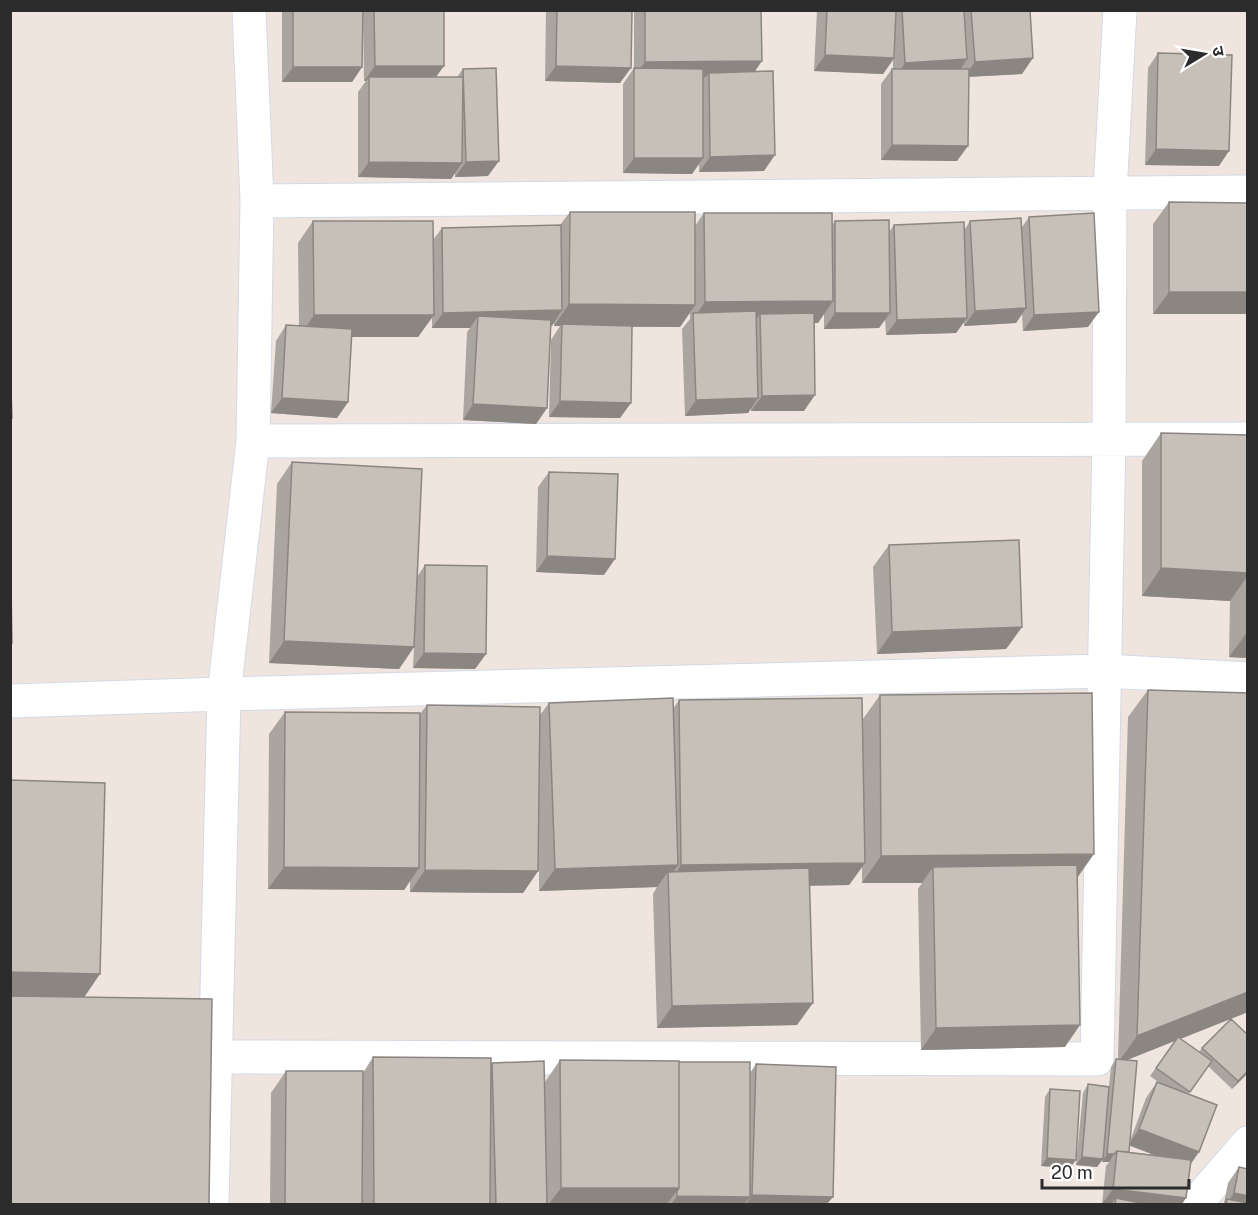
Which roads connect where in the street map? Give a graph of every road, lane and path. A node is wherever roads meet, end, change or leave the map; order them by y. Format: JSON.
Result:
{"nodes":[{"id":1,"x":249,"y":10,"type":"edge"},
{"id":2,"x":1120,"y":10,"type":"edge"},
{"id":3,"x":1110,"y":192,"type":"junction"},
{"id":4,"x":1248,"y":192,"type":"edge"},
{"id":5,"x":257,"y":201,"type":"junction"},
{"id":6,"x":1109,"y":440,"type":"junction"},
{"id":7,"x":1248,"y":440,"type":"edge"},
{"id":8,"x":253,"y":441,"type":"junction"},
{"id":9,"x":1106,"y":671,"type":"junction"},
{"id":10,"x":1248,"y":679,"type":"edge"},
{"id":11,"x":225,"y":693,"type":"junction"},
{"id":12,"x":10,"y":701,"type":"edge"},
{"id":13,"x":215,"y":1058,"type":"junction"},
{"id":14,"x":1248,"y":1143,"type":"edge"},
{"id":15,"x":212,"y":1204,"type":"edge"},
{"id":16,"x":1198,"y":1204,"type":"edge"}],
"edges":[{"from":1,"to":5,"type":"street"},
{"from":2,"to":3,"type":"street"},
{"from":3,"to":4,"type":"street"},
{"from":3,"to":5,"type":"street"},
{"from":3,"to":6,"type":"street"},
{"from":5,"to":8,"type":"street"},
{"from":6,"to":7,"type":"street"},
{"from":6,"to":8,"type":"street"},
{"from":6,"to":9,"type":"street"},
{"from":8,"to":11,"type":"street"},
{"from":9,"to":10,"type":"street"},
{"from":9,"to":11,"type":"street"},
{"from":9,"to":13,"type":"street"},
{"from":11,"to":12,"type":"street"},
{"from":11,"to":13,"type":"street"},
{"from":13,"to":15,"type":"street"},
{"from":14,"to":16,"type":"street"}]}
